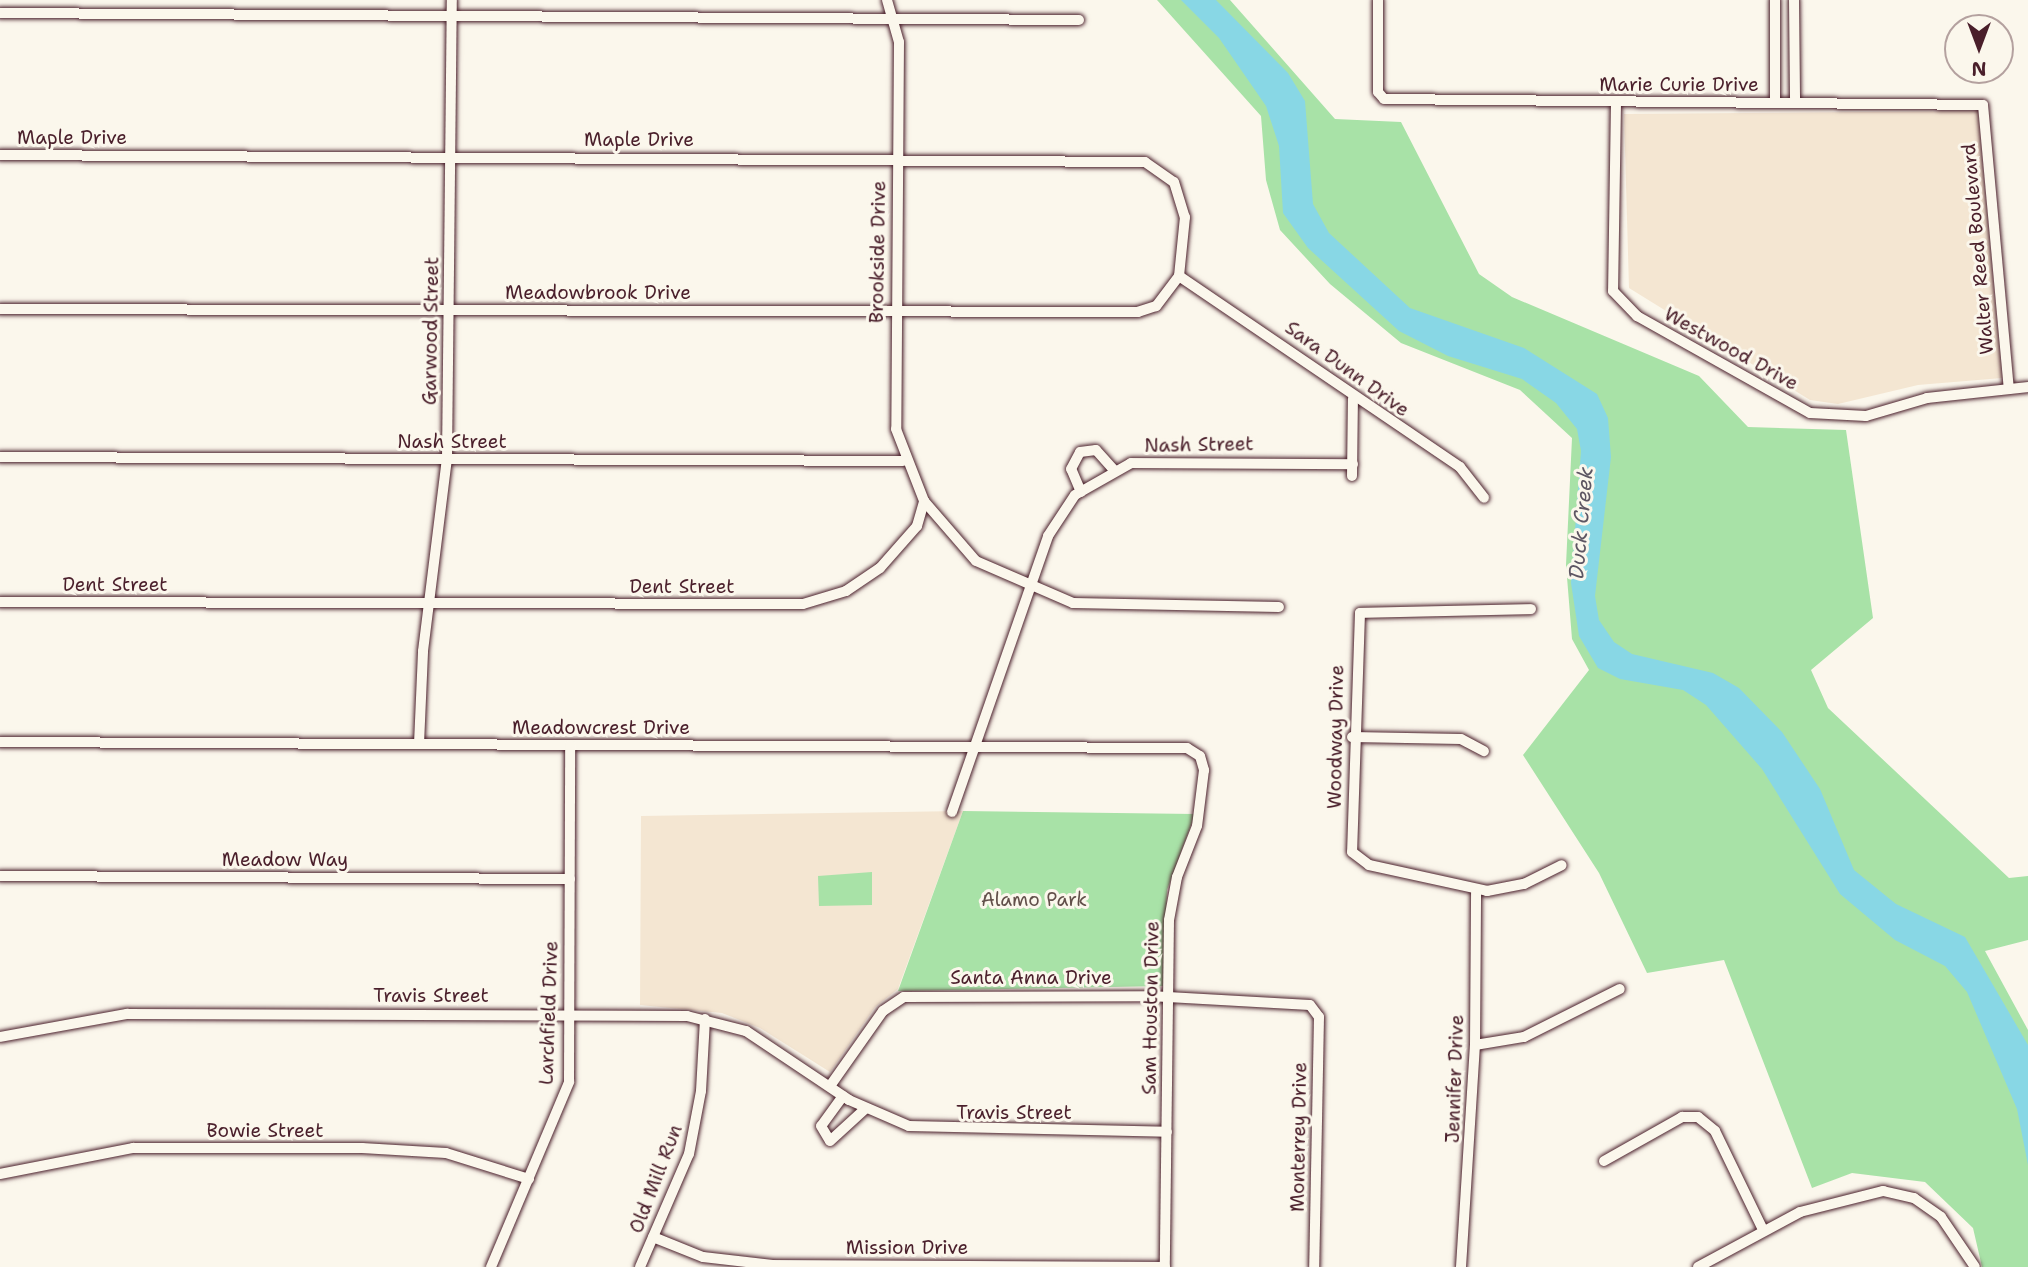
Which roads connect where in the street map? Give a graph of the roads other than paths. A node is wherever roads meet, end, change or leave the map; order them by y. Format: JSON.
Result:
{"nodes":[{"id":1,"x":452,"y":0,"type":"edge"},
{"id":2,"x":887,"y":0,"type":"edge"},
{"id":3,"x":1378,"y":0,"type":"edge"},
{"id":4,"x":1775,"y":0,"type":"edge"},
{"id":5,"x":1794,"y":0,"type":"edge"},
{"id":6,"x":0,"y":13,"type":"edge"},
{"id":7,"x":452,"y":14,"type":"junction"},
{"id":8,"x":894,"y":15,"type":"junction"},
{"id":9,"x":1079,"y":20,"type":"dead end"},
{"id":10,"x":1775,"y":102,"type":"junction"},
{"id":11,"x":1794,"y":102,"type":"junction"},
{"id":12,"x":1616,"y":103,"type":"junction"},
{"id":13,"x":1983,"y":105,"type":"joint"},
{"id":14,"x":0,"y":155,"type":"edge"},
{"id":15,"x":452,"y":157,"type":"junction"},
{"id":16,"x":897,"y":159,"type":"junction"},
{"id":17,"x":1179,"y":276,"type":"junction"},
{"id":18,"x":0,"y":309,"type":"edge"},
{"id":19,"x":449,"y":310,"type":"junction"},
{"id":20,"x":894,"y":312,"type":"junction"},
{"id":21,"x":2028,"y":387,"type":"edge"},
{"id":22,"x":2009,"y":389,"type":"junction"},
{"id":23,"x":1353,"y":398,"type":"junction"},
{"id":24,"x":0,"y":457,"type":"edge"},
{"id":25,"x":447,"y":459,"type":"junction"},
{"id":26,"x":904,"y":461,"type":"junction"},
{"id":27,"x":1353,"y":464,"type":"junction"},
{"id":28,"x":1115,"y":471,"type":"junction"},
{"id":29,"x":1352,"y":477,"type":"dead end"},
{"id":30,"x":1081,"y":492,"type":"junction"},
{"id":31,"x":1484,"y":498,"type":"dead end"},
{"id":32,"x":923,"y":501,"type":"junction"},
{"id":33,"x":1030,"y":589,"type":"junction"},
{"id":34,"x":0,"y":602,"type":"edge"},
{"id":35,"x":429,"y":605,"type":"junction"},
{"id":36,"x":1279,"y":607,"type":"dead end"},
{"id":37,"x":1531,"y":609,"type":"dead end"},
{"id":38,"x":1352,"y":737,"type":"junction"},
{"id":39,"x":0,"y":741,"type":"edge"},
{"id":40,"x":419,"y":744,"type":"junction"},
{"id":41,"x":570,"y":745,"type":"junction"},
{"id":42,"x":975,"y":747,"type":"junction"},
{"id":43,"x":1484,"y":751,"type":"dead end"},
{"id":44,"x":1200,"y":756,"type":"joint"},
{"id":45,"x":953,"y":812,"type":"dead end"},
{"id":46,"x":1562,"y":865,"type":"dead end"},
{"id":47,"x":0,"y":876,"type":"edge"},
{"id":48,"x":569,"y":879,"type":"junction"},
{"id":49,"x":1476,"y":891,"type":"junction"},
{"id":50,"x":1620,"y":989,"type":"dead end"},
{"id":51,"x":1168,"y":998,"type":"junction"},
{"id":52,"x":1315,"y":1008,"type":"joint"},
{"id":53,"x":569,"y":1014,"type":"junction"},
{"id":54,"x":705,"y":1019,"type":"junction"},
{"id":55,"x":0,"y":1037,"type":"edge"},
{"id":56,"x":1475,"y":1045,"type":"junction"},
{"id":57,"x":830,"y":1086,"type":"junction"},
{"id":58,"x":843,"y":1096,"type":"junction"},
{"id":59,"x":865,"y":1109,"type":"junction"},
{"id":60,"x":1167,"y":1132,"type":"junction"},
{"id":61,"x":1604,"y":1161,"type":"dead end"},
{"id":62,"x":0,"y":1174,"type":"edge"},
{"id":63,"x":529,"y":1179,"type":"junction"},
{"id":64,"x":1762,"y":1228,"type":"junction"},
{"id":65,"x":653,"y":1237,"type":"junction"},
{"id":66,"x":491,"y":1267,"type":"edge"},
{"id":67,"x":640,"y":1267,"type":"edge"},
{"id":68,"x":1165,"y":1267,"type":"edge"},
{"id":69,"x":1314,"y":1267,"type":"edge"},
{"id":70,"x":1461,"y":1267,"type":"edge"},
{"id":71,"x":1698,"y":1267,"type":"edge"},
{"id":72,"x":1975,"y":1267,"type":"edge"}],
"edges":[{"from":1,"to":7,"type":"street","name":"Garwood Street"},
{"from":2,"to":8,"type":"street","name":"Brookside Drive"},
{"from":3,"to":12,"type":"street","name":"Marie Curie Drive"},
{"from":4,"to":10,"type":"street"},
{"from":5,"to":11,"type":"street"},
{"from":6,"to":7,"type":"street"},
{"from":7,"to":8,"type":"street"},
{"from":7,"to":15,"type":"street","name":"Garwood Street"},
{"from":8,"to":9,"type":"street"},
{"from":8,"to":16,"type":"street","name":"Brookside Drive"},
{"from":10,"to":11,"type":"street","name":"Marie Curie Drive"},
{"from":10,"to":12,"type":"street","name":"Marie Curie Drive"},
{"from":11,"to":13,"type":"street","name":"Marie Curie Drive"},
{"from":12,"to":22,"type":"street","name":"Westwood Drive"},
{"from":13,"to":22,"type":"street","name":"Walter Reed Boulevard"},
{"from":14,"to":15,"type":"street","name":"Maple Drive"},
{"from":15,"to":16,"type":"street","name":"Maple Drive"},
{"from":15,"to":19,"type":"street","name":"Garwood Street"},
{"from":16,"to":17,"type":"street","name":"Maple Drive"},
{"from":16,"to":20,"type":"street","name":"Brookside Drive"},
{"from":17,"to":20,"type":"street","name":"Meadowbrook Drive"},
{"from":17,"to":23,"type":"street","name":"Sara Dunn Drive"},
{"from":18,"to":19,"type":"street","name":"Meadowbrook Drive"},
{"from":19,"to":20,"type":"street","name":"Meadowbrook Drive"},
{"from":19,"to":25,"type":"street","name":"Garwood Street"},
{"from":20,"to":26,"type":"street","name":"Brookside Drive"},
{"from":21,"to":22,"type":"street","name":"Westwood Drive"},
{"from":23,"to":27,"type":"street"},
{"from":23,"to":31,"type":"street","name":"Sara Dunn Drive"},
{"from":24,"to":25,"type":"street","name":"Nash Street"},
{"from":25,"to":26,"type":"street","name":"Nash Street"},
{"from":25,"to":35,"type":"street","name":"Garwood Street"},
{"from":26,"to":32,"type":"street","name":"Brookside Drive"},
{"from":27,"to":28,"type":"street","name":"Nash Street"},
{"from":27,"to":29,"type":"street"},
{"from":28,"to":30,"type":"street","name":"Nash Street"},
{"from":28,"to":30,"type":"street"},
{"from":30,"to":33,"type":"street","name":"Nash Street"},
{"from":32,"to":33,"type":"street"},
{"from":32,"to":35,"type":"street","name":"Dent Street"},
{"from":33,"to":36,"type":"street"},
{"from":33,"to":42,"type":"street"},
{"from":34,"to":35,"type":"street","name":"Dent Street"},
{"from":35,"to":40,"type":"street","name":"Garwood Street"},
{"from":37,"to":38,"type":"street","name":"Woodway Drive"},
{"from":38,"to":43,"type":"street"},
{"from":38,"to":49,"type":"street","name":"Woodway Drive"},
{"from":39,"to":40,"type":"street","name":"Meadowcrest Drive"},
{"from":40,"to":41,"type":"street","name":"Meadowcrest Drive"},
{"from":41,"to":42,"type":"street","name":"Meadowcrest Drive"},
{"from":41,"to":48,"type":"street","name":"Larchfield Drive"},
{"from":42,"to":44,"type":"street","name":"Meadowcrest Drive"},
{"from":42,"to":45,"type":"street"},
{"from":44,"to":51,"type":"street","name":"Sam Houston Drive"},
{"from":46,"to":49,"type":"street"},
{"from":47,"to":48,"type":"street","name":"Meadow Way"},
{"from":48,"to":53,"type":"street","name":"Larchfield Drive"},
{"from":49,"to":56,"type":"street","name":"Jennifer Drive"},
{"from":50,"to":56,"type":"street"},
{"from":51,"to":52,"type":"street","name":"Santa Anna Drive"},
{"from":51,"to":57,"type":"street","name":"Santa Anna Drive"},
{"from":51,"to":60,"type":"street","name":"Sam Houston Drive"},
{"from":52,"to":69,"type":"street","name":"Monterrey Drive"},
{"from":53,"to":54,"type":"street","name":"Travis Street"},
{"from":53,"to":55,"type":"street","name":"Travis Street"},
{"from":53,"to":63,"type":"street","name":"Larchfield Drive"},
{"from":54,"to":57,"type":"street","name":"Travis Street"},
{"from":54,"to":65,"type":"street","name":"Old Mill Run"},
{"from":56,"to":70,"type":"street","name":"Jennifer Drive"},
{"from":57,"to":58,"type":"street","name":"Travis Street"},
{"from":58,"to":59,"type":"street","name":"Travis Street"},
{"from":58,"to":59,"type":"street"},
{"from":59,"to":60,"type":"street","name":"Travis Street"},
{"from":60,"to":68,"type":"street","name":"Sam Houston Drive"},
{"from":61,"to":64,"type":"street"},
{"from":62,"to":63,"type":"street","name":"Bowie Street"},
{"from":63,"to":66,"type":"street","name":"Larchfield Drive"},
{"from":64,"to":71,"type":"street"},
{"from":64,"to":72,"type":"street"},
{"from":65,"to":67,"type":"street","name":"Old Mill Run"},
{"from":65,"to":68,"type":"street","name":"Mission Drive"}]}
